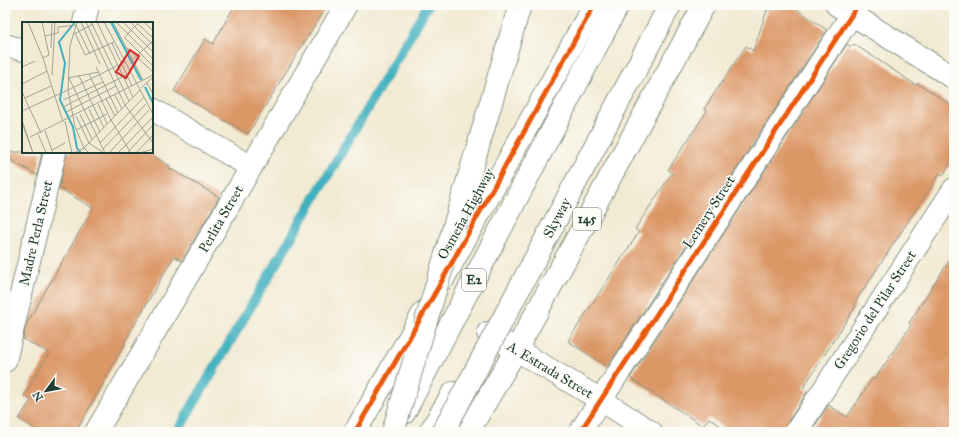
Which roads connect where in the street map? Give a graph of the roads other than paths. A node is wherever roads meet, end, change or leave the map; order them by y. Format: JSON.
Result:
{"nodes":[{"id":1,"x":88,"y":5,"type":"edge"},
{"id":2,"x":346,"y":5,"type":"edge"},
{"id":3,"x":520,"y":5,"type":"edge"},
{"id":4,"x":594,"y":5,"type":"edge"},
{"id":5,"x":618,"y":5,"type":"edge"},
{"id":6,"x":662,"y":5,"type":"edge"},
{"id":7,"x":670,"y":5,"type":"edge"},
{"id":8,"x":704,"y":5,"type":"edge"},
{"id":9,"x":849,"y":8,"type":"edge"},
{"id":10,"x":84,"y":22,"type":"edge"},
{"id":11,"x":5,"y":45,"type":"edge"},
{"id":12,"x":22,"y":50,"type":"edge"},
{"id":13,"x":954,"y":78,"type":"edge"},
{"id":14,"x":153,"y":110,"type":"edge"},
{"id":15,"x":55,"y":153,"type":"edge"},
{"id":16,"x":251,"y":167,"type":"junction"},
{"id":17,"x":954,"y":189,"type":"edge"},
{"id":18,"x":488,"y":333,"type":"junction"},
{"id":19,"x":516,"y":350,"type":"junction"},
{"id":20,"x":5,"y":361,"type":"edge"},
{"id":21,"x":600,"y":400,"type":"junction"},
{"id":22,"x":96,"y":432,"type":"edge"},
{"id":23,"x":355,"y":432,"type":"edge"},
{"id":24,"x":394,"y":432,"type":"edge"},
{"id":25,"x":430,"y":432,"type":"edge"},
{"id":26,"x":443,"y":432,"type":"edge"},
{"id":27,"x":468,"y":432,"type":"edge"},
{"id":28,"x":580,"y":432,"type":"edge"},
{"id":29,"x":652,"y":432,"type":"edge"},
{"id":30,"x":796,"y":432,"type":"edge"}],
"edges":[{"from":1,"to":10,"type":"main road"},
{"from":2,"to":16,"type":"main road","name":"Perlita Street"},
{"from":3,"to":24,"type":"main road","bridge":true},
{"from":4,"to":23,"type":"main road","name":"Osmeña Highway"},
{"from":5,"to":24,"type":"main road","number":"E2","bridge":true},
{"from":6,"to":18,"type":"main road"},
{"from":7,"to":26,"type":"main road","name":"Skyway","bridge":true},
{"from":8,"to":19,"type":"main road","number":"145"},
{"from":9,"to":13,"type":"main road"},
{"from":9,"to":21,"type":"main road","name":"Lemery Street"},
{"from":11,"to":12,"type":"main road"},
{"from":14,"to":16,"type":"main road"},
{"from":15,"to":20,"type":"main road","name":"Madre Perla Street"},
{"from":16,"to":22,"type":"main road","name":"Perlita Street"},
{"from":17,"to":30,"type":"main road","name":"Gregorio del Pilar Street"},
{"from":18,"to":19,"type":"main road","name":"A. Estrada Street"},
{"from":18,"to":25,"type":"main road"},
{"from":19,"to":21,"type":"main road","name":"A. Estrada Street"},
{"from":19,"to":27,"type":"main road","number":"145"},
{"from":21,"to":28,"type":"main road","name":"Lemery Street"},
{"from":21,"to":29,"type":"main road","name":"A. Estrada Street"}]}
